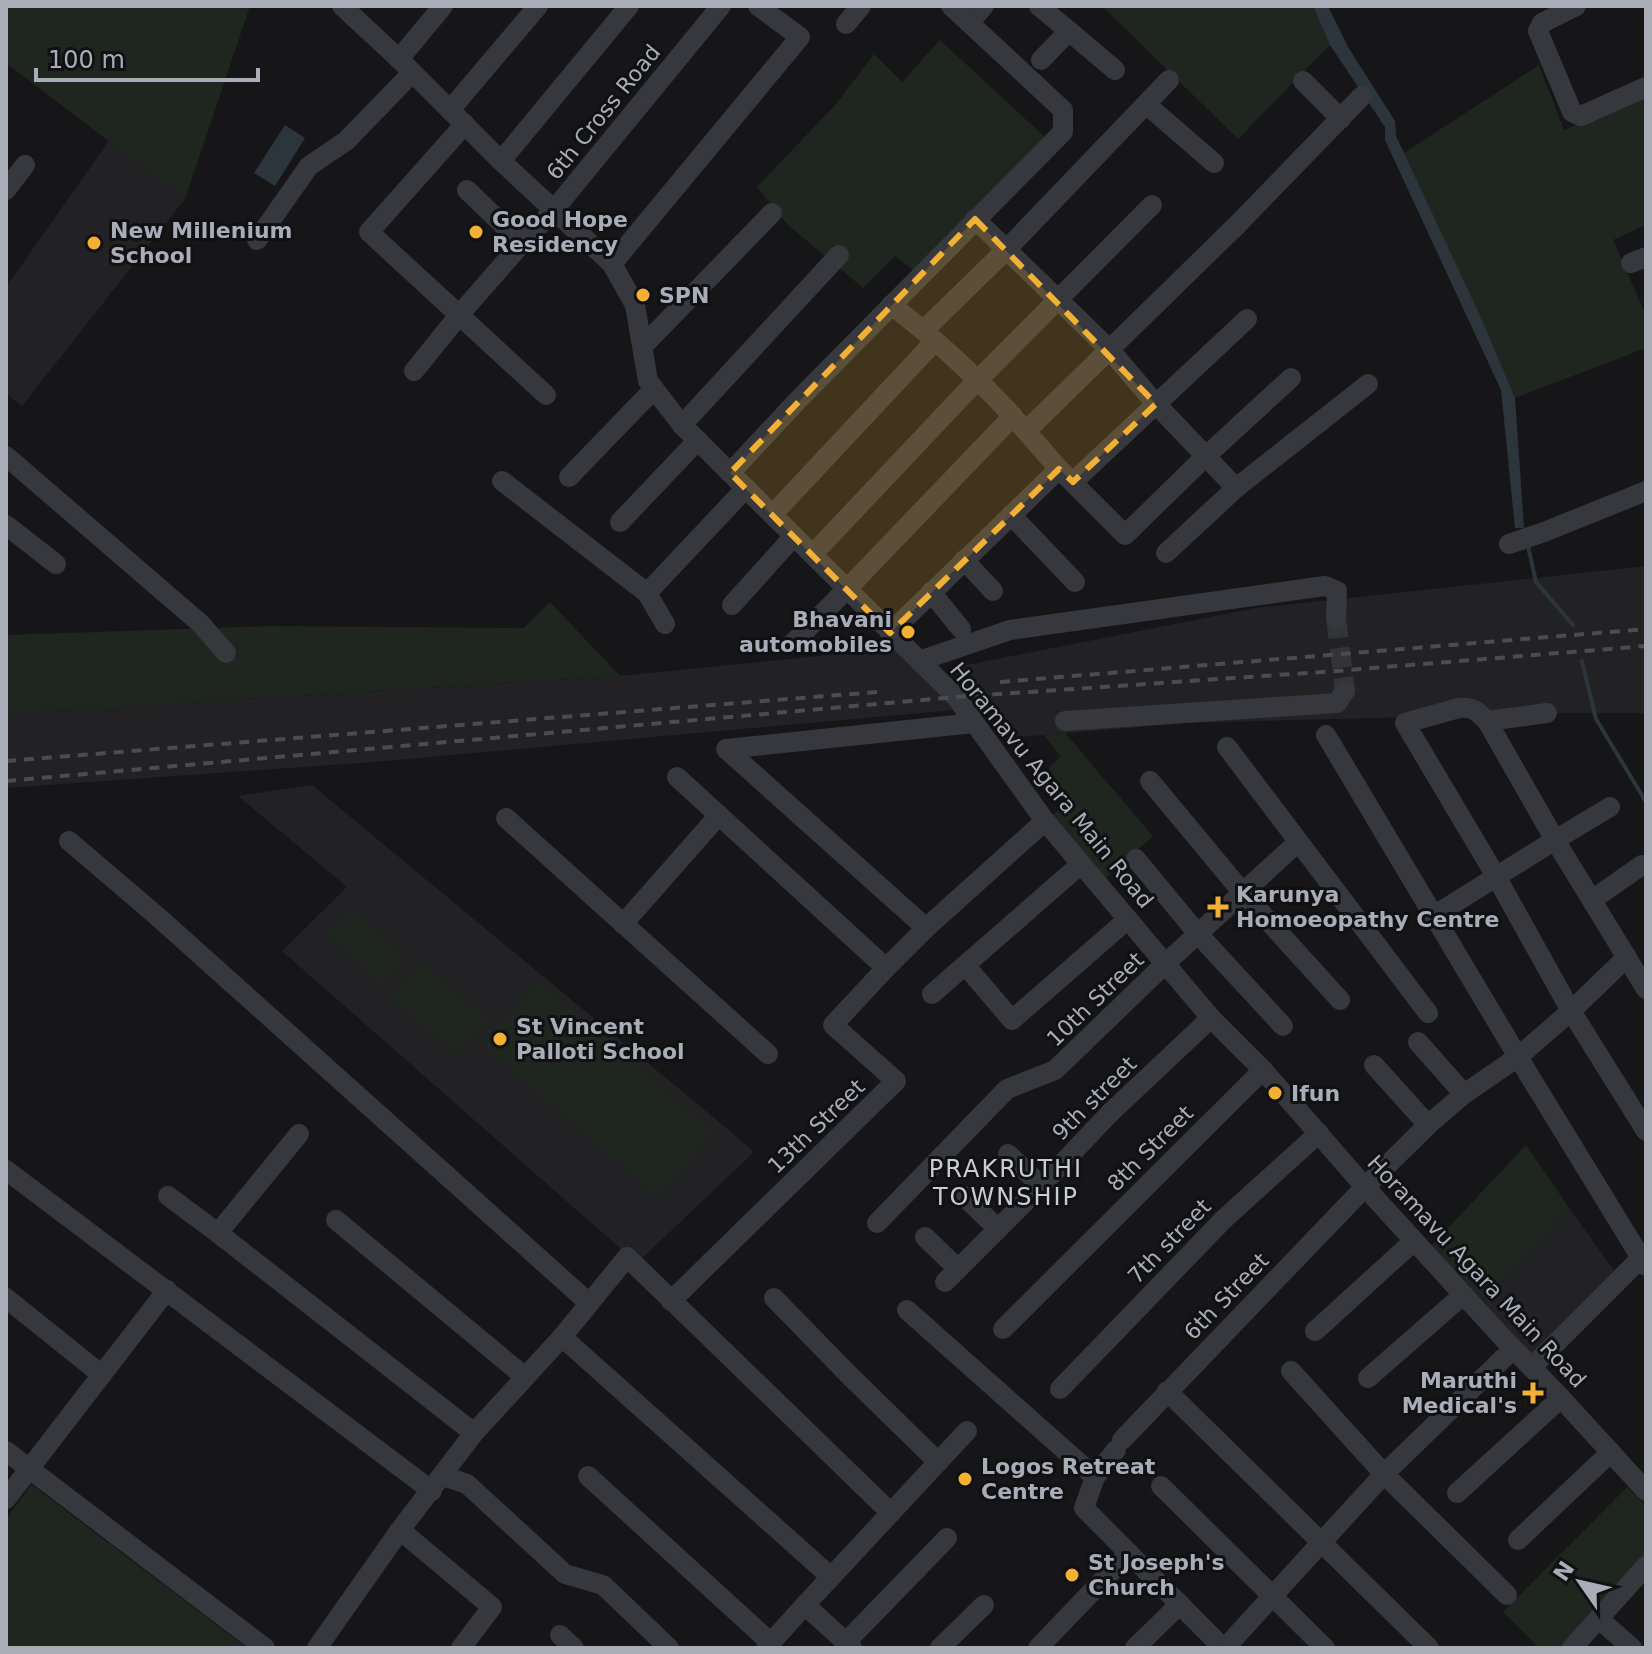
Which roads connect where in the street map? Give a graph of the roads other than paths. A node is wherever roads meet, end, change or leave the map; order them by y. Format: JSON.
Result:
{"nodes":[{"id":1,"x":342,"y":6,"type":"edge"},
{"id":2,"x":443,"y":6,"type":"edge"},
{"id":3,"x":538,"y":6,"type":"edge"},
{"id":4,"x":629,"y":6,"type":"edge"},
{"id":5,"x":721,"y":6,"type":"edge"},
{"id":6,"x":861,"y":6,"type":"edge"},
{"id":7,"x":951,"y":6,"type":"edge"},
{"id":8,"x":984,"y":6,"type":"edge"},
{"id":9,"x":1039,"y":6,"type":"edge"},
{"id":10,"x":1576,"y":6,"type":"edge"},
{"id":11,"x":767,"y":8,"type":"edge"},
{"id":12,"x":969,"y":23,"type":"junction"},
{"id":13,"x":846,"y":24,"type":"dead end"},
{"id":14,"x":1069,"y":31,"type":"junction"},
{"id":15,"x":1041,"y":60,"type":"dead end"},
{"id":16,"x":406,"y":66,"type":"junction"},
{"id":17,"x":1115,"y":70,"type":"dead end"},
{"id":18,"x":1169,"y":80,"type":"dead end"},
{"id":19,"x":1303,"y":81,"type":"dead end"},
{"id":20,"x":1646,"y":87,"type":"edge"},
{"id":21,"x":1362,"y":96,"type":"dead end"},
{"id":22,"x":1147,"y":105,"type":"junction"},
{"id":23,"x":450,"y":110,"type":"junction"},
{"id":24,"x":1341,"y":119,"type":"junction"},
{"id":25,"x":465,"y":124,"type":"junction"},
{"id":26,"x":501,"y":161,"type":"junction"},
{"id":27,"x":1214,"y":163,"type":"dead end"},
{"id":28,"x":25,"y":165,"type":"dead end"},
{"id":29,"x":6,"y":190,"type":"edge"},
{"id":30,"x":467,"y":190,"type":"dead end"},
{"id":31,"x":1152,"y":205,"type":"dead end"},
{"id":32,"x":553,"y":211,"type":"junction"},
{"id":33,"x":772,"y":213,"type":"dead end"},
{"id":34,"x":975,"y":219,"type":"junction"},
{"id":35,"x":257,"y":240,"type":"dead end"},
{"id":36,"x":522,"y":243,"type":"junction"},
{"id":37,"x":1006,"y":250,"type":"junction"},
{"id":38,"x":839,"y":255,"type":"dead end"},
{"id":39,"x":612,"y":264,"type":"junction"},
{"id":40,"x":1058,"y":298,"type":"junction"},
{"id":41,"x":891,"y":305,"type":"junction"},
{"id":42,"x":460,"y":314,"type":"junction"},
{"id":43,"x":1247,"y":319,"type":"dead end"},
{"id":44,"x":930,"y":335,"type":"junction"},
{"id":45,"x":643,"y":346,"type":"junction"},
{"id":46,"x":1110,"y":350,"type":"junction"},
{"id":47,"x":414,"y":371,"type":"dead end"},
{"id":48,"x":1291,"y":378,"type":"dead end"},
{"id":49,"x":978,"y":380,"type":"junction"},
{"id":50,"x":1368,"y":384,"type":"dead end"},
{"id":51,"x":654,"y":389,"type":"junction"},
{"id":52,"x":546,"y":395,"type":"dead end"},
{"id":53,"x":1156,"y":404,"type":"junction"},
{"id":54,"x":1019,"y":424,"type":"junction"},
{"id":55,"x":682,"y":425,"type":"junction"},
{"id":56,"x":698,"y":440,"type":"junction"},
{"id":57,"x":6,"y":456,"type":"edge"},
{"id":58,"x":1206,"y":456,"type":"junction"},
{"id":59,"x":730,"y":473,"type":"junction"},
{"id":60,"x":1066,"y":476,"type":"junction"},
{"id":61,"x":569,"y":477,"type":"dead end"},
{"id":62,"x":502,"y":481,"type":"dead end"},
{"id":63,"x":746,"y":488,"type":"junction"},
{"id":64,"x":1236,"y":488,"type":"junction"},
{"id":65,"x":1646,"y":491,"type":"edge"},
{"id":66,"x":773,"y":514,"type":"junction"},
{"id":67,"x":1011,"y":515,"type":"junction"},
{"id":68,"x":620,"y":522,"type":"dead end"},
{"id":69,"x":6,"y":525,"type":"edge"},
{"id":70,"x":794,"y":536,"type":"junction"},
{"id":71,"x":1509,"y":544,"type":"dead end"},
{"id":72,"x":1166,"y":553,"type":"dead end"},
{"id":73,"x":813,"y":554,"type":"junction"},
{"id":74,"x":964,"y":560,"type":"junction"},
{"id":75,"x":56,"y":564,"type":"dead end"},
{"id":76,"x":1075,"y":582,"type":"dead end"},
{"id":77,"x":847,"y":589,"type":"junction"},
{"id":78,"x":993,"y":591,"type":"dead end"},
{"id":79,"x":931,"y":592,"type":"junction"},
{"id":80,"x":647,"y":593,"type":"junction"},
{"id":81,"x":732,"y":605,"type":"dead end"},
{"id":82,"x":1336,"y":618,"type":"tunnel mouth"},
{"id":83,"x":665,"y":624,"type":"dead end"},
{"id":84,"x":961,"y":629,"type":"dead end"},
{"id":85,"x":890,"y":633,"type":"junction"},
{"id":86,"x":792,"y":644,"type":"dead end"},
{"id":87,"x":226,"y":653,"type":"dead end"},
{"id":88,"x":919,"y":661,"type":"junction"},
{"id":89,"x":1345,"y":691,"type":"dead end"},
{"id":90,"x":1547,"y":713,"type":"dead end"},
{"id":91,"x":1065,"y":721,"type":"dead end"},
{"id":92,"x":1487,"y":721,"type":"junction"},
{"id":93,"x":974,"y":723,"type":"junction"},
{"id":94,"x":1326,"y":735,"type":"dead end"},
{"id":95,"x":1227,"y":747,"type":"dead end"},
{"id":96,"x":677,"y":777,"type":"dead end"},
{"id":97,"x":1150,"y":781,"type":"dead end"},
{"id":98,"x":1610,"y":807,"type":"dead end"},
{"id":99,"x":719,"y":815,"type":"junction"},
{"id":100,"x":506,"y":818,"type":"dead end"},
{"id":101,"x":1045,"y":821,"type":"junction"},
{"id":102,"x":1555,"y":840,"type":"junction"},
{"id":103,"x":69,"y":841,"type":"dead end"},
{"id":104,"x":1298,"y":842,"type":"junction"},
{"id":105,"x":1136,"y":859,"type":"dead end"},
{"id":106,"x":1081,"y":864,"type":"junction"},
{"id":107,"x":1642,"y":865,"type":"dead end"},
{"id":108,"x":1497,"y":878,"type":"junction"},
{"id":109,"x":1243,"y":893,"type":"junction"},
{"id":110,"x":1592,"y":900,"type":"junction"},
{"id":111,"x":1435,"y":915,"type":"junction"},
{"id":112,"x":1128,"y":919,"type":"junction"},
{"id":113,"x":623,"y":924,"type":"junction"},
{"id":114,"x":926,"y":928,"type":"junction"},
{"id":115,"x":1198,"y":934,"type":"junction"},
{"id":116,"x":1627,"y":957,"type":"junction"},
{"id":117,"x":1166,"y":963,"type":"junction"},
{"id":118,"x":965,"y":965,"type":"junction"},
{"id":119,"x":886,"y":968,"type":"junction"},
{"id":120,"x":1646,"y":989,"type":"edge"},
{"id":121,"x":932,"y":994,"type":"dead end"},
{"id":122,"x":1340,"y":1000,"type":"dead end"},
{"id":123,"x":1571,"y":1011,"type":"junction"},
{"id":124,"x":1428,"y":1013,"type":"dead end"},
{"id":125,"x":1211,"y":1018,"type":"junction"},
{"id":126,"x":1283,"y":1026,"type":"dead end"},
{"id":127,"x":1418,"y":1042,"type":"dead end"},
{"id":128,"x":768,"y":1054,"type":"dead end"},
{"id":129,"x":1518,"y":1057,"type":"junction"},
{"id":130,"x":1374,"y":1065,"type":"dead end"},
{"id":131,"x":1263,"y":1070,"type":"junction"},
{"id":132,"x":1464,"y":1094,"type":"junction"},
{"id":133,"x":1428,"y":1125,"type":"junction"},
{"id":134,"x":1646,"y":1131,"type":"edge"},
{"id":135,"x":1319,"y":1133,"type":"junction"},
{"id":136,"x":299,"y":1134,"type":"dead end"},
{"id":137,"x":1008,"y":1154,"type":"dead end"},
{"id":138,"x":6,"y":1170,"type":"edge"},
{"id":139,"x":1041,"y":1186,"type":"junction"},
{"id":140,"x":1365,"y":1187,"type":"junction"},
{"id":141,"x":168,"y":1196,"type":"dead end"},
{"id":142,"x":964,"y":1196,"type":"dead end"},
{"id":143,"x":336,"y":1220,"type":"dead end"},
{"id":144,"x":877,"y":1223,"type":"dead end"},
{"id":145,"x":998,"y":1229,"type":"junction"},
{"id":146,"x":218,"y":1233,"type":"junction"},
{"id":147,"x":925,"y":1237,"type":"dead end"},
{"id":148,"x":1414,"y":1241,"type":"junction"},
{"id":149,"x":1644,"y":1259,"type":"edge"},
{"id":150,"x":167,"y":1290,"type":"junction"},
{"id":151,"x":1463,"y":1295,"type":"junction"},
{"id":152,"x":6,"y":1298,"type":"edge"},
{"id":153,"x":774,"y":1298,"type":"dead end"},
{"id":154,"x":671,"y":1301,"type":"junction"},
{"id":155,"x":589,"y":1303,"type":"junction"},
{"id":156,"x":907,"y":1310,"type":"dead end"},
{"id":157,"x":1003,"y":1329,"type":"dead end"},
{"id":158,"x":1315,"y":1331,"type":"dead end"},
{"id":159,"x":562,"y":1337,"type":"junction"},
{"id":160,"x":1513,"y":1349,"type":"junction"},
{"id":161,"x":1532,"y":1367,"type":"junction"},
{"id":162,"x":1291,"y":1371,"type":"dead end"},
{"id":163,"x":102,"y":1375,"type":"junction"},
{"id":164,"x":525,"y":1377,"type":"junction"},
{"id":165,"x":1368,"y":1378,"type":"dead end"},
{"id":166,"x":1060,"y":1389,"type":"dead end"},
{"id":167,"x":1167,"y":1391,"type":"junction"},
{"id":168,"x":1561,"y":1398,"type":"junction"},
{"id":169,"x":967,"y":1431,"type":"dead end"},
{"id":170,"x":474,"y":1433,"type":"junction"},
{"id":171,"x":6,"y":1451,"type":"edge"},
{"id":172,"x":1611,"y":1452,"type":"junction"},
{"id":173,"x":938,"y":1462,"type":"junction"},
{"id":174,"x":30,"y":1468,"type":"junction"},
{"id":175,"x":1384,"y":1474,"type":"junction"},
{"id":176,"x":588,"y":1476,"type":"dead end"},
{"id":177,"x":1095,"y":1477,"type":"junction"},
{"id":178,"x":437,"y":1484,"type":"junction"},
{"id":179,"x":1161,"y":1486,"type":"dead end"},
{"id":180,"x":1646,"y":1491,"type":"edge"},
{"id":181,"x":1457,"y":1493,"type":"dead end"},
{"id":182,"x":6,"y":1499,"type":"edge"},
{"id":183,"x":891,"y":1513,"type":"junction"},
{"id":184,"x":400,"y":1530,"type":"junction"},
{"id":185,"x":947,"y":1538,"type":"dead end"},
{"id":186,"x":1518,"y":1540,"type":"dead end"},
{"id":187,"x":1322,"y":1542,"type":"junction"},
{"id":188,"x":1129,"y":1553,"type":"junction"},
{"id":189,"x":1643,"y":1576,"type":"edge"},
{"id":190,"x":831,"y":1577,"type":"junction"},
{"id":191,"x":1507,"y":1595,"type":"dead end"},
{"id":192,"x":1272,"y":1597,"type":"junction"},
{"id":193,"x":1180,"y":1604,"type":"junction"},
{"id":194,"x":805,"y":1605,"type":"junction"},
{"id":195,"x":984,"y":1605,"type":"dead end"},
{"id":196,"x":1599,"y":1619,"type":"junction"},
{"id":197,"x":849,"y":1645,"type":"edge"},
{"id":198,"x":769,"y":1646,"type":"edge"},
{"id":199,"x":265,"y":1648,"type":"edge"},
{"id":200,"x":317,"y":1648,"type":"edge"},
{"id":201,"x":461,"y":1648,"type":"edge"},
{"id":202,"x":669,"y":1648,"type":"edge"},
{"id":203,"x":940,"y":1648,"type":"edge"},
{"id":204,"x":1038,"y":1648,"type":"edge"},
{"id":205,"x":1135,"y":1648,"type":"edge"},
{"id":206,"x":1224,"y":1648,"type":"edge"},
{"id":207,"x":1325,"y":1648,"type":"edge"},
{"id":208,"x":1429,"y":1648,"type":"edge"},
{"id":209,"x":1572,"y":1648,"type":"edge"},
{"id":210,"x":1632,"y":1648,"type":"edge"}],
"edges":[{"from":1,"to":16,"type":"street","name":"Horamavu Agara Main Road"},
{"from":2,"to":16,"type":"street"},
{"from":3,"to":23,"type":"street"},
{"from":4,"to":26,"type":"street"},
{"from":5,"to":32,"type":"street","name":"6th Cross Road"},
{"from":6,"to":13,"type":"street"},
{"from":7,"to":12,"type":"street"},
{"from":8,"to":12,"type":"street"},
{"from":9,"to":14,"type":"street"},
{"from":10,"to":20,"type":"street"},
{"from":11,"to":39,"type":"street"},
{"from":12,"to":34,"type":"street"},
{"from":14,"to":15,"type":"street"},
{"from":14,"to":17,"type":"street"},
{"from":16,"to":23,"type":"street","name":"Horamavu Agara Main Road"},
{"from":16,"to":35,"type":"street"},
{"from":18,"to":22,"type":"street"},
{"from":19,"to":24,"type":"street"},
{"from":21,"to":24,"type":"street"},
{"from":22,"to":27,"type":"street"},
{"from":22,"to":37,"type":"street"},
{"from":23,"to":25,"type":"street","name":"Horamavu Agara Main Road"},
{"from":24,"to":46,"type":"street"},
{"from":25,"to":26,"type":"street","name":"Horamavu Agara Main Road"},
{"from":25,"to":42,"type":"street"},
{"from":26,"to":32,"type":"street","name":"Horamavu Agara Main Road"},
{"from":28,"to":29,"type":"street"},
{"from":30,"to":36,"type":"street"},
{"from":31,"to":40,"type":"street"},
{"from":32,"to":36,"type":"street","name":"6th Cross Road"},
{"from":32,"to":39,"type":"street","name":"Horamavu Agara Main Road"},
{"from":33,"to":45,"type":"street"},
{"from":34,"to":37,"type":"street"},
{"from":34,"to":41,"type":"street"},
{"from":36,"to":42,"type":"street","name":"6th Cross Road"},
{"from":37,"to":40,"type":"street"},
{"from":37,"to":44,"type":"street"},
{"from":38,"to":55,"type":"street"},
{"from":39,"to":45,"type":"street","name":"Horamavu Agara Main Road"},
{"from":40,"to":46,"type":"street"},
{"from":40,"to":49,"type":"street"},
{"from":41,"to":44,"type":"street"},
{"from":41,"to":59,"type":"street"},
{"from":42,"to":47,"type":"street","name":"6th Cross Road"},
{"from":42,"to":52,"type":"street"},
{"from":43,"to":53,"type":"street"},
{"from":44,"to":49,"type":"street"},
{"from":44,"to":66,"type":"street"},
{"from":45,"to":51,"type":"street","name":"Horamavu Agara Main Road"},
{"from":46,"to":53,"type":"street"},
{"from":46,"to":54,"type":"street"},
{"from":48,"to":58,"type":"street"},
{"from":49,"to":54,"type":"street"},
{"from":49,"to":73,"type":"street"},
{"from":50,"to":64,"type":"street"},
{"from":51,"to":55,"type":"street","name":"Horamavu Agara Main Road"},
{"from":51,"to":61,"type":"street"},
{"from":53,"to":58,"type":"street"},
{"from":53,"to":60,"type":"street"},
{"from":54,"to":60,"type":"street"},
{"from":54,"to":77,"type":"street"},
{"from":55,"to":56,"type":"street","name":"Horamavu Agara Main Road"},
{"from":56,"to":59,"type":"street","name":"Horamavu Agara Main Road"},
{"from":56,"to":68,"type":"street"},
{"from":57,"to":87,"type":"street"},
{"from":58,"to":60,"type":"street"},
{"from":58,"to":64,"type":"street"},
{"from":59,"to":63,"type":"street","name":"Horamavu Agara Main Road"},
{"from":60,"to":67,"type":"street"},
{"from":62,"to":80,"type":"street"},
{"from":63,"to":66,"type":"street","name":"Horamavu Agara Main Road"},
{"from":63,"to":80,"type":"street"},
{"from":64,"to":72,"type":"street"},
{"from":65,"to":71,"type":"street"},
{"from":66,"to":70,"type":"street","name":"Horamavu Agara Main Road"},
{"from":67,"to":74,"type":"street"},
{"from":67,"to":76,"type":"street"},
{"from":69,"to":75,"type":"street"},
{"from":70,"to":73,"type":"street","name":"Horamavu Agara Main Road"},
{"from":70,"to":81,"type":"street"},
{"from":73,"to":77,"type":"street","name":"Horamavu Agara Main Road"},
{"from":74,"to":78,"type":"street"},
{"from":74,"to":79,"type":"street"},
{"from":77,"to":85,"type":"street","name":"Horamavu Agara Main Road"},
{"from":77,"to":86,"type":"street"},
{"from":79,"to":84,"type":"street"},
{"from":79,"to":85,"type":"street"},
{"from":80,"to":83,"type":"street"},
{"from":82,"to":88,"type":"street"},
{"from":85,"to":88,"type":"street","name":"Horamavu Agara Main Road"},
{"from":88,"to":93,"type":"street","name":"Horamavu Agara Main Road"},
{"from":89,"to":91,"type":"street"},
{"from":90,"to":92,"type":"street"},
{"from":92,"to":102,"type":"street"},
{"from":92,"to":108,"type":"street"},
{"from":93,"to":101,"type":"street","name":"Horamavu Agara Main Road"},
{"from":93,"to":114,"type":"street"},
{"from":94,"to":111,"type":"street"},
{"from":95,"to":104,"type":"street"},
{"from":96,"to":99,"type":"street"},
{"from":97,"to":109,"type":"street"},
{"from":98,"to":102,"type":"street"},
{"from":99,"to":113,"type":"street"},
{"from":99,"to":119,"type":"street"},
{"from":100,"to":113,"type":"street"},
{"from":101,"to":106,"type":"street","name":"Horamavu Agara Main Road"},
{"from":101,"to":114,"type":"street","name":"13th Street"},
{"from":102,"to":108,"type":"street"},
{"from":102,"to":110,"type":"street"},
{"from":103,"to":155,"type":"street"},
{"from":104,"to":109,"type":"street","name":"10th Street"},
{"from":104,"to":124,"type":"street"},
{"from":105,"to":115,"type":"street"},
{"from":106,"to":112,"type":"street","name":"Horamavu Agara Main Road"},
{"from":106,"to":118,"type":"street"},
{"from":107,"to":110,"type":"street"},
{"from":108,"to":111,"type":"street"},
{"from":108,"to":123,"type":"street"},
{"from":109,"to":115,"type":"street","name":"10th Street"},
{"from":109,"to":122,"type":"street"},
{"from":110,"to":116,"type":"street"},
{"from":111,"to":129,"type":"street"},
{"from":112,"to":117,"type":"street","name":"Horamavu Agara Main Road"},
{"from":112,"to":118,"type":"street"},
{"from":113,"to":128,"type":"street"},
{"from":114,"to":119,"type":"street","name":"13th Street"},
{"from":115,"to":117,"type":"street","name":"10th Street"},
{"from":115,"to":126,"type":"street"},
{"from":116,"to":120,"type":"street"},
{"from":116,"to":123,"type":"street","name":"6th Street"},
{"from":117,"to":125,"type":"street","name":"Horamavu Agara Main Road"},
{"from":117,"to":144,"type":"street","name":"10th Street"},
{"from":118,"to":121,"type":"street"},
{"from":119,"to":154,"type":"street","name":"13th Street"},
{"from":123,"to":129,"type":"street","name":"6th Street"},
{"from":123,"to":134,"type":"street"},
{"from":125,"to":131,"type":"street","name":"Horamavu Agara Main Road"},
{"from":125,"to":139,"type":"street","name":"9th street"},
{"from":127,"to":132,"type":"street"},
{"from":129,"to":132,"type":"street","name":"6th Street"},
{"from":129,"to":149,"type":"street"},
{"from":130,"to":133,"type":"street"},
{"from":131,"to":135,"type":"street","name":"Horamavu Agara Main Road"},
{"from":131,"to":157,"type":"street","name":"8th Street"},
{"from":132,"to":133,"type":"street","name":"6th Street"},
{"from":133,"to":140,"type":"street","name":"6th Street"},
{"from":135,"to":140,"type":"street","name":"Horamavu Agara Main Road"},
{"from":135,"to":166,"type":"street","name":"7th street"},
{"from":136,"to":146,"type":"street"},
{"from":137,"to":139,"type":"street"},
{"from":138,"to":150,"type":"street"},
{"from":139,"to":145,"type":"street","name":"9th street"},
{"from":140,"to":148,"type":"street","name":"Horamavu Agara Main Road"},
{"from":140,"to":167,"type":"street","name":"6th Street"},
{"from":141,"to":146,"type":"street"},
{"from":142,"to":145,"type":"street"},
{"from":143,"to":164,"type":"street"},
{"from":145,"to":147,"type":"street","name":"9th street"},
{"from":146,"to":170,"type":"street"},
{"from":148,"to":151,"type":"street","name":"Horamavu Agara Main Road"},
{"from":148,"to":158,"type":"street"},
{"from":149,"to":161,"type":"street"},
{"from":150,"to":163,"type":"street"},
{"from":150,"to":178,"type":"street"},
{"from":151,"to":160,"type":"street","name":"Horamavu Agara Main Road"},
{"from":151,"to":165,"type":"street"},
{"from":152,"to":163,"type":"street"},
{"from":153,"to":173,"type":"street"},
{"from":154,"to":155,"type":"street"},
{"from":154,"to":183,"type":"street"},
{"from":155,"to":159,"type":"street"},
{"from":156,"to":177,"type":"street"},
{"from":159,"to":164,"type":"street"},
{"from":159,"to":190,"type":"street"},
{"from":160,"to":161,"type":"street","name":"Horamavu Agara Main Road"},
{"from":160,"to":175,"type":"street"},
{"from":161,"to":168,"type":"street","name":"Horamavu Agara Main Road"},
{"from":162,"to":175,"type":"street"},
{"from":163,"to":174,"type":"street"},
{"from":164,"to":170,"type":"street"},
{"from":167,"to":177,"type":"street","name":"6th Street"},
{"from":167,"to":187,"type":"street"},
{"from":168,"to":172,"type":"street","name":"Horamavu Agara Main Road"},
{"from":168,"to":181,"type":"street"},
{"from":169,"to":173,"type":"street"},
{"from":170,"to":178,"type":"street"},
{"from":171,"to":174,"type":"street"},
{"from":172,"to":180,"type":"street","name":"Horamavu Agara Main Road"},
{"from":172,"to":186,"type":"street"},
{"from":173,"to":183,"type":"street"},
{"from":174,"to":182,"type":"street"},
{"from":174,"to":199,"type":"street"},
{"from":175,"to":187,"type":"street"},
{"from":175,"to":191,"type":"street"},
{"from":176,"to":198,"type":"street"},
{"from":177,"to":188,"type":"street"},
{"from":178,"to":184,"type":"street"},
{"from":178,"to":202,"type":"street"},
{"from":179,"to":192,"type":"street"},
{"from":183,"to":190,"type":"street"},
{"from":184,"to":200,"type":"street"},
{"from":184,"to":201,"type":"street"},
{"from":185,"to":197,"type":"street"},
{"from":187,"to":192,"type":"street"},
{"from":187,"to":208,"type":"street"},
{"from":188,"to":193,"type":"street"},
{"from":188,"to":204,"type":"street"},
{"from":189,"to":196,"type":"street"},
{"from":190,"to":194,"type":"street"},
{"from":192,"to":206,"type":"street"},
{"from":192,"to":207,"type":"street"},
{"from":193,"to":205,"type":"street"},
{"from":193,"to":206,"type":"street"},
{"from":194,"to":197,"type":"street"},
{"from":194,"to":198,"type":"street"},
{"from":195,"to":203,"type":"street"},
{"from":196,"to":209,"type":"street"},
{"from":196,"to":210,"type":"street"}]}
